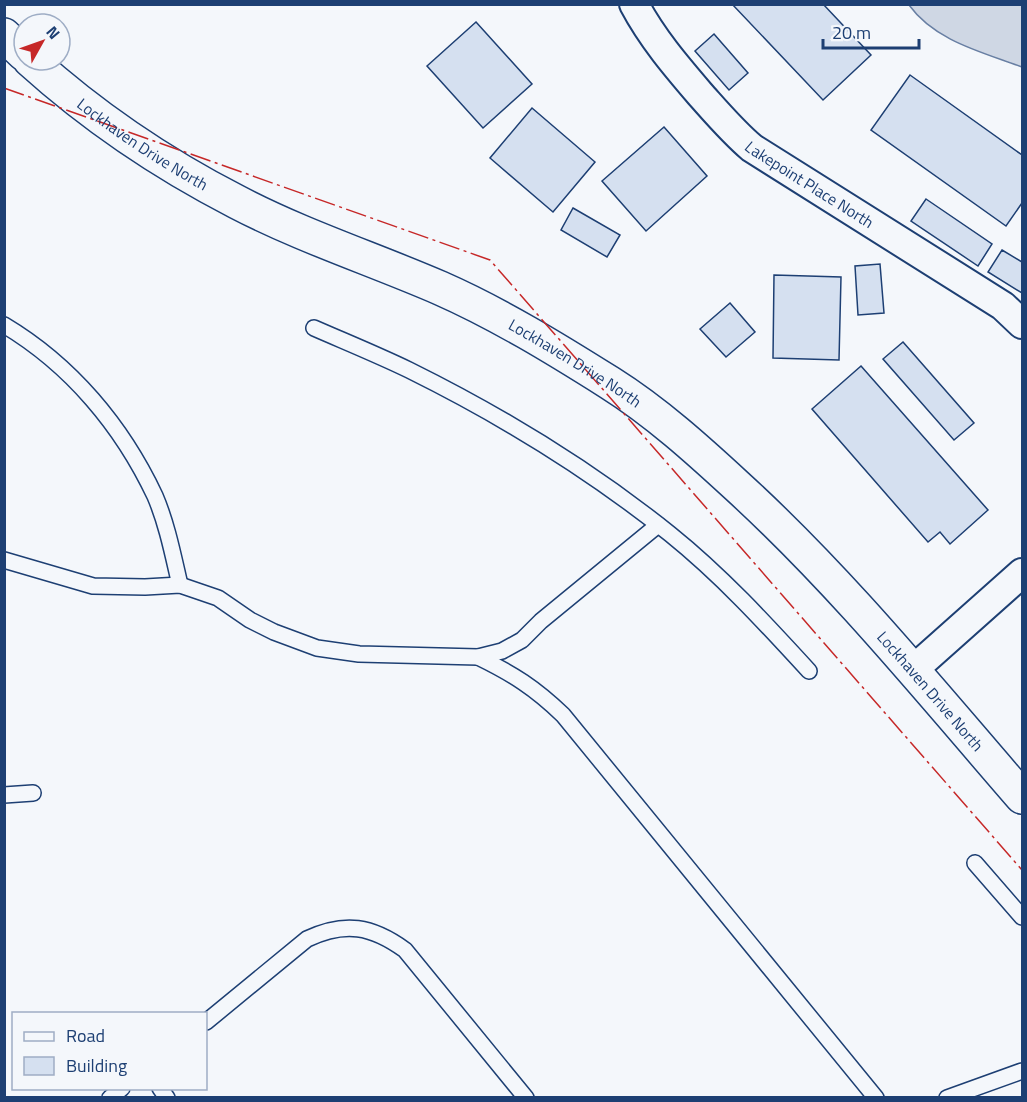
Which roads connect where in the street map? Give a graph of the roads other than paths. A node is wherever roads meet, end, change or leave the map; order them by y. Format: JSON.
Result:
{"nodes":[{"id":1,"x":634,"y":4,"type":"edge"},
{"id":2,"x":43,"y":72,"type":"edge"},
{"id":3,"x":1023,"y":324,"type":"edge"},
{"id":4,"x":4,"y":325,"type":"edge"},
{"id":5,"x":314,"y":328,"type":"dead end"},
{"id":6,"x":658,"y":525,"type":"junction"},
{"id":7,"x":4,"y":560,"type":"edge"},
{"id":8,"x":1023,"y":573,"type":"edge"},
{"id":9,"x":180,"y":585,"type":"junction"},
{"id":10,"x":478,"y":657,"type":"junction"},
{"id":11,"x":913,"y":670,"type":"junction"},
{"id":12,"x":809,"y":672,"type":"dead end"},
{"id":13,"x":33,"y":793,"type":"dead end"},
{"id":14,"x":4,"y":795,"type":"edge"},
{"id":15,"x":1023,"y":797,"type":"edge"},
{"id":16,"x":975,"y":863,"type":"dead end"},
{"id":17,"x":1023,"y":917,"type":"edge"},
{"id":18,"x":207,"y":1021,"type":"edge"},
{"id":19,"x":1023,"y":1071,"type":"edge"},
{"id":20,"x":526,"y":1098,"type":"edge"},
{"id":21,"x":876,"y":1098,"type":"edge"},
{"id":22,"x":946,"y":1098,"type":"edge"}],
"edges":[{"from":1,"to":3,"type":"street","name":"Lakepoint Place North"},
{"from":2,"to":11,"type":"street","name":"Lockhaven Drive North"},
{"from":4,"to":9,"type":"lane"},
{"from":5,"to":6,"type":"lane"},
{"from":6,"to":10,"type":"lane"},
{"from":6,"to":12,"type":"lane"},
{"from":7,"to":9,"type":"lane"},
{"from":8,"to":11,"type":"street"},
{"from":9,"to":10,"type":"lane"},
{"from":10,"to":21,"type":"lane"},
{"from":11,"to":15,"type":"street","name":"Lockhaven Drive North"},
{"from":13,"to":14,"type":"lane"},
{"from":16,"to":17,"type":"lane"},
{"from":18,"to":20,"type":"lane"},
{"from":19,"to":22,"type":"lane"}]}
